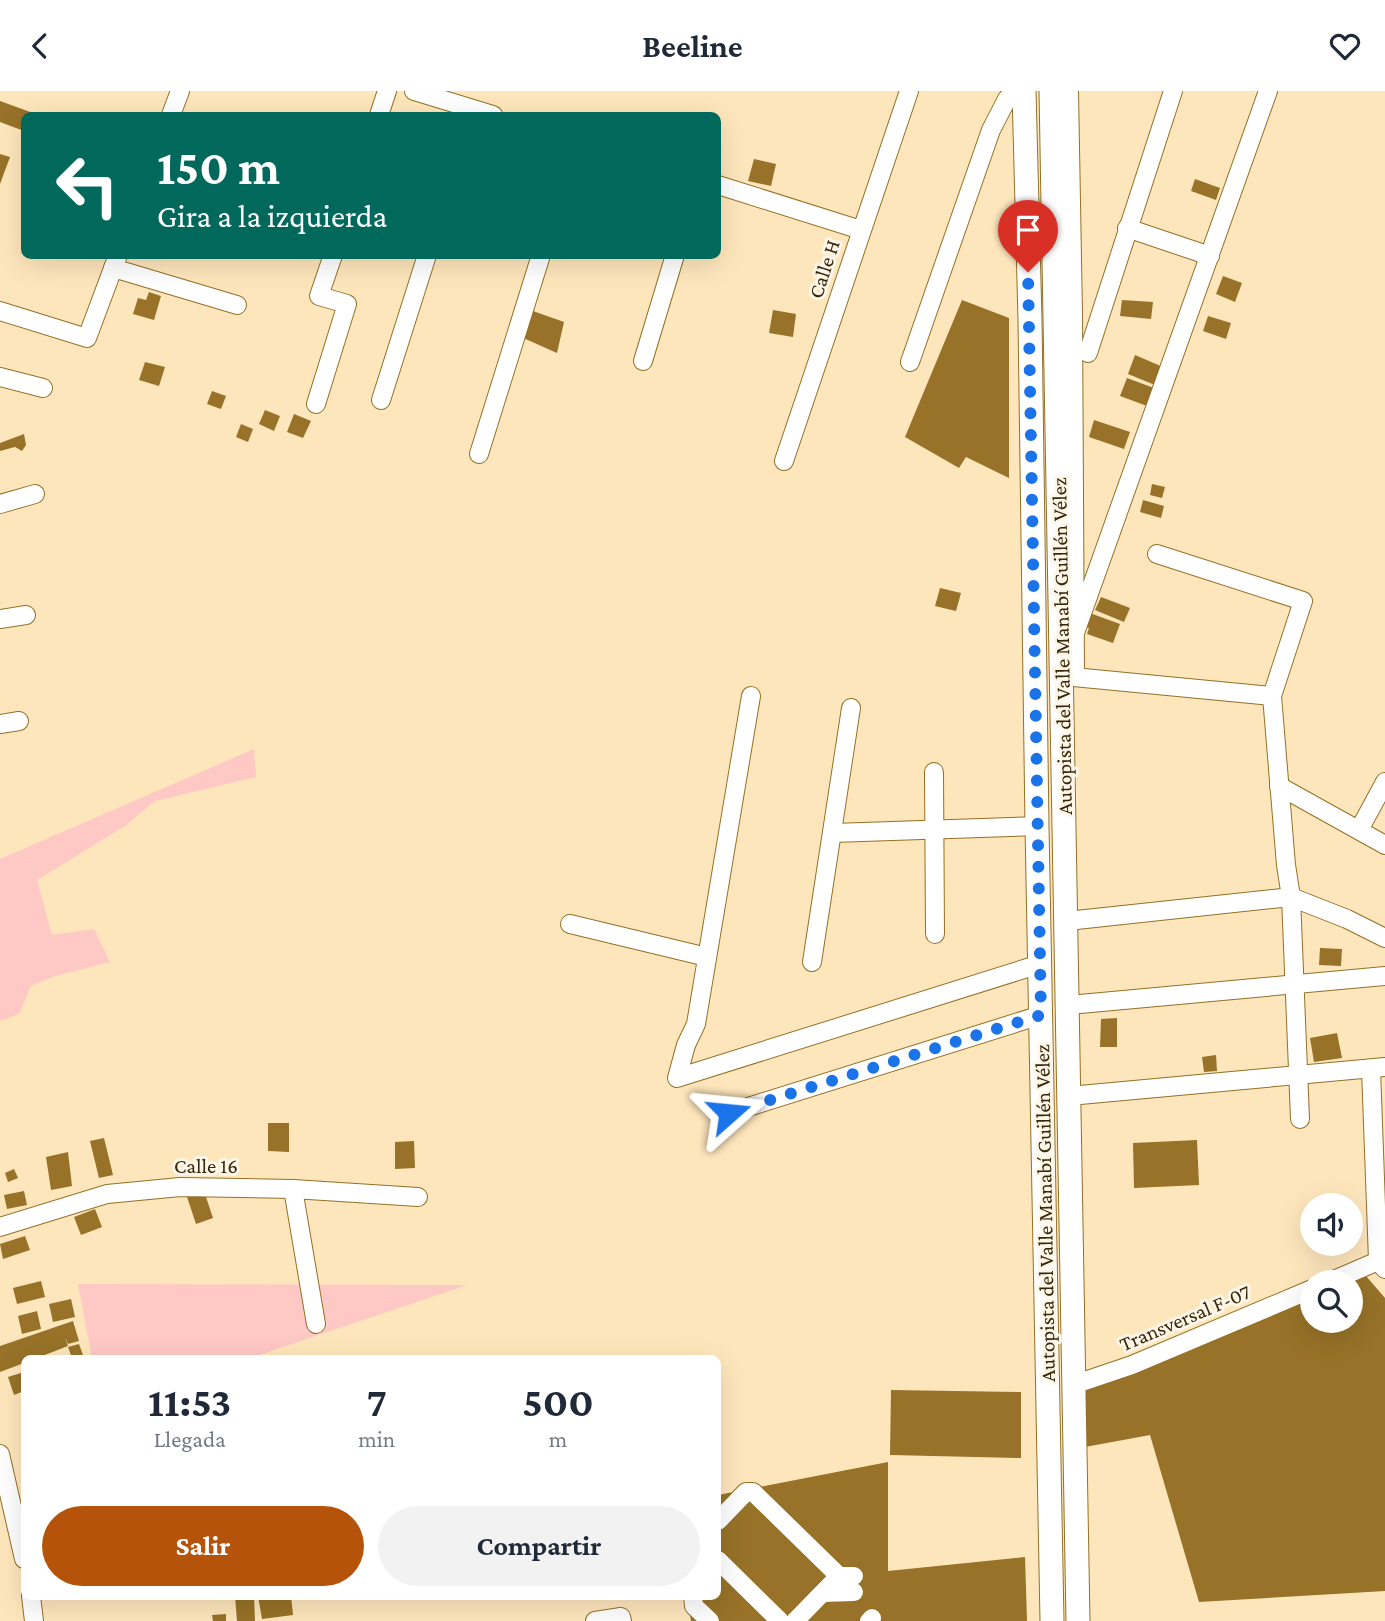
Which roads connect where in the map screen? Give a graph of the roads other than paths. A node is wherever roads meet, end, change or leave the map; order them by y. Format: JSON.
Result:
{"nodes":[{"id":1,"x":180,"y":91,"type":"edge"},
{"id":2,"x":387,"y":91,"type":"edge"},
{"id":3,"x":414,"y":91,"type":"edge"},
{"id":4,"x":909,"y":91,"type":"edge"},
{"id":5,"x":1015,"y":91,"type":"edge"},
{"id":6,"x":1024,"y":91,"type":"edge"},
{"id":7,"x":1051,"y":91,"type":"edge"},
{"id":8,"x":1069,"y":91,"type":"edge"},
{"id":9,"x":1173,"y":91,"type":"edge"},
{"id":10,"x":1268,"y":91,"type":"edge"},
{"id":11,"x":447,"y":96,"type":"edge"},
{"id":12,"x":172,"y":112,"type":"edge"},
{"id":13,"x":380,"y":112,"type":"edge"},
{"id":14,"x":471,"y":112,"type":"edge"},
{"id":15,"x":991,"y":130,"type":"junction"},
{"id":16,"x":1024,"y":132,"type":"junction"},
{"id":17,"x":721,"y":186,"type":"edge"},
{"id":18,"x":1127,"y":228,"type":"junction"},
{"id":19,"x":861,"y":230,"type":"junction"},
{"id":20,"x":1210,"y":256,"type":"junction"},
{"id":21,"x":332,"y":259,"type":"edge"},
{"id":22,"x":426,"y":259,"type":"edge"},
{"id":23,"x":540,"y":259,"type":"edge"},
{"id":24,"x":674,"y":259,"type":"edge"},
{"id":25,"x":116,"y":262,"type":"edge"},
{"id":26,"x":237,"y":305,"type":"dead end"},
{"id":27,"x":0,"y":311,"type":"edge"},
{"id":28,"x":1100,"y":311,"type":"junction"},
{"id":29,"x":1064,"y":316,"type":"junction"},
{"id":30,"x":1088,"y":353,"type":"dead end"},
{"id":31,"x":643,"y":361,"type":"dead end"},
{"id":32,"x":909,"y":362,"type":"dead end"},
{"id":33,"x":0,"y":377,"type":"edge"},
{"id":34,"x":43,"y":388,"type":"dead end"},
{"id":35,"x":381,"y":400,"type":"dead end"},
{"id":36,"x":316,"y":404,"type":"dead end"},
{"id":37,"x":479,"y":454,"type":"dead end"},
{"id":38,"x":785,"y":461,"type":"dead end"},
{"id":39,"x":35,"y":494,"type":"dead end"},
{"id":40,"x":0,"y":504,"type":"edge"},
{"id":41,"x":1157,"y":554,"type":"dead end"},
{"id":42,"x":26,"y":615,"type":"dead end"},
{"id":43,"x":0,"y":619,"type":"edge"},
{"id":44,"x":1075,"y":633,"type":"junction"},
{"id":45,"x":1067,"y":672,"type":"junction"},
{"id":46,"x":751,"y":696,"type":"dead end"},
{"id":47,"x":1272,"y":696,"type":"junction"},
{"id":48,"x":851,"y":708,"type":"dead end"},
{"id":49,"x":19,"y":721,"type":"dead end"},
{"id":50,"x":0,"y":725,"type":"edge"},
{"id":51,"x":934,"y":772,"type":"dead end"},
{"id":52,"x":1385,"y":782,"type":"edge"},
{"id":53,"x":1279,"y":786,"type":"junction"},
{"id":54,"x":1037,"y":825,"type":"junction"},
{"id":55,"x":934,"y":830,"type":"junction"},
{"id":56,"x":1359,"y":830,"type":"junction"},
{"id":57,"x":833,"y":833,"type":"junction"},
{"id":58,"x":1385,"y":845,"type":"edge"},
{"id":59,"x":1291,"y":897,"type":"junction"},
{"id":60,"x":1067,"y":921,"type":"junction"},
{"id":61,"x":570,"y":924,"type":"dead end"},
{"id":62,"x":935,"y":934,"type":"dead end"},
{"id":63,"x":1385,"y":938,"type":"edge"},
{"id":64,"x":707,"y":957,"type":"junction"},
{"id":65,"x":813,"y":962,"type":"dead end"},
{"id":66,"x":1040,"y":964,"type":"junction"},
{"id":67,"x":1385,"y":976,"type":"edge"},
{"id":68,"x":1295,"y":984,"type":"junction"},
{"id":69,"x":1069,"y":1005,"type":"junction"},
{"id":70,"x":1041,"y":1015,"type":"junction"},
{"id":71,"x":1069,"y":1063,"type":"junction"},
{"id":72,"x":1042,"y":1065,"type":"junction"},
{"id":73,"x":1378,"y":1068,"type":"edge"},
{"id":74,"x":1298,"y":1074,"type":"junction"},
{"id":75,"x":1069,"y":1095,"type":"junction"},
{"id":76,"x":729,"y":1113,"type":"dead end"},
{"id":77,"x":1300,"y":1119,"type":"dead end"},
{"id":78,"x":293,"y":1189,"type":"junction"},
{"id":79,"x":418,"y":1197,"type":"dead end"},
{"id":80,"x":0,"y":1227,"type":"edge"},
{"id":81,"x":1383,"y":1263,"type":"edge"},
{"id":82,"x":1363,"y":1270,"type":"edge"},
{"id":83,"x":1300,"y":1294,"type":"edge"},
{"id":84,"x":316,"y":1325,"type":"dead end"},
{"id":85,"x":1073,"y":1385,"type":"junction"},
{"id":86,"x":0,"y":1454,"type":"edge"},
{"id":87,"x":13,"y":1518,"type":"edge"},
{"id":88,"x":721,"y":1518,"type":"edge"},
{"id":89,"x":21,"y":1548,"type":"edge"},
{"id":90,"x":721,"y":1566,"type":"edge"},
{"id":91,"x":31,"y":1600,"type":"edge"},
{"id":92,"x":693,"y":1600,"type":"edge"},
{"id":93,"x":776,"y":1620,"type":"edge"},
{"id":94,"x":34,"y":1621,"type":"edge"},
{"id":95,"x":595,"y":1621,"type":"edge"},
{"id":96,"x":622,"y":1621,"type":"edge"},
{"id":97,"x":710,"y":1621,"type":"edge"},
{"id":98,"x":795,"y":1621,"type":"edge"},
{"id":99,"x":1052,"y":1621,"type":"edge"},
{"id":100,"x":1078,"y":1621,"type":"edge"}],
"edges":[{"from":1,"to":12,"type":"street"},
{"from":2,"to":13,"type":"street"},
{"from":3,"to":11,"type":"street"},
{"from":4,"to":19,"type":"street","name":"Calle H"},
{"from":5,"to":15,"type":"street"},
{"from":6,"to":16,"type":"main road","name":"Autopista del Valle Manabí Guillén Vélez"},
{"from":7,"to":29,"type":"main road","name":"Autopista del Valle Manabí Guillén Vélez"},
{"from":8,"to":29,"type":"street"},
{"from":9,"to":18,"type":"street"},
{"from":10,"to":20,"type":"street"},
{"from":11,"to":14,"type":"street"},
{"from":15,"to":16,"type":"street"},
{"from":15,"to":32,"type":"street"},
{"from":16,"to":54,"type":"main road","name":"Autopista del Valle Manabí Guillén Vélez"},
{"from":17,"to":19,"type":"street"},
{"from":18,"to":20,"type":"street"},
{"from":18,"to":28,"type":"street"},
{"from":19,"to":38,"type":"street","name":"Calle H"},
{"from":20,"to":44,"type":"street"},
{"from":21,"to":36,"type":"street"},
{"from":22,"to":35,"type":"street"},
{"from":23,"to":37,"type":"street"},
{"from":24,"to":31,"type":"street"},
{"from":25,"to":26,"type":"street"},
{"from":25,"to":27,"type":"street"},
{"from":28,"to":29,"type":"street"},
{"from":28,"to":30,"type":"street"},
{"from":29,"to":44,"type":"street"},
{"from":29,"to":45,"type":"main road","name":"Autopista del Valle Manabí Guillén Vélez"},
{"from":33,"to":34,"type":"street"},
{"from":39,"to":40,"type":"street"},
{"from":41,"to":47,"type":"street"},
{"from":42,"to":43,"type":"street"},
{"from":44,"to":45,"type":"street"},
{"from":45,"to":47,"type":"street"},
{"from":45,"to":60,"type":"main road","name":"Autopista del Valle Manabí Guillén Vélez"},
{"from":46,"to":64,"type":"street"},
{"from":47,"to":53,"type":"street"},
{"from":48,"to":57,"type":"street"},
{"from":49,"to":50,"type":"street"},
{"from":51,"to":55,"type":"street"},
{"from":52,"to":56,"type":"street"},
{"from":53,"to":56,"type":"street"},
{"from":53,"to":59,"type":"street"},
{"from":54,"to":55,"type":"street"},
{"from":54,"to":66,"type":"main road","name":"Autopista del Valle Manabí Guillén Vélez"},
{"from":55,"to":57,"type":"street"},
{"from":55,"to":62,"type":"street"},
{"from":56,"to":58,"type":"street"},
{"from":57,"to":65,"type":"street"},
{"from":59,"to":60,"type":"street"},
{"from":59,"to":63,"type":"street"},
{"from":59,"to":68,"type":"street"},
{"from":60,"to":69,"type":"main road","name":"Autopista del Valle Manabí Guillén Vélez"},
{"from":61,"to":64,"type":"street"},
{"from":64,"to":66,"type":"street"},
{"from":66,"to":70,"type":"main road","name":"Autopista del Valle Manabí Guillén Vélez"},
{"from":67,"to":68,"type":"street"},
{"from":68,"to":69,"type":"street"},
{"from":68,"to":74,"type":"street"},
{"from":69,"to":71,"type":"main road","name":"Autopista del Valle Manabí Guillén Vélez"},
{"from":70,"to":72,"type":"main road","name":"Autopista del Valle Manabí Guillén Vélez"},
{"from":70,"to":76,"type":"street"},
{"from":71,"to":72,"type":"main road"},
{"from":71,"to":75,"type":"main road","name":"Autopista del Valle Manabí Guillén Vélez"},
{"from":72,"to":99,"type":"main road","name":"Autopista del Valle Manabí Guillén Vélez"},
{"from":73,"to":74,"type":"street"},
{"from":73,"to":81,"type":"street"},
{"from":74,"to":75,"type":"street"},
{"from":74,"to":77,"type":"street"},
{"from":75,"to":85,"type":"main road","name":"Autopista del Valle Manabí Guillén Vélez"},
{"from":78,"to":79,"type":"street","name":"Calle 16"},
{"from":78,"to":80,"type":"street","name":"Calle 16"},
{"from":78,"to":84,"type":"street"},
{"from":81,"to":82,"type":"street"},
{"from":83,"to":85,"type":"street","name":"Transversal F-07"},
{"from":85,"to":100,"type":"main road","name":"Autopista del Valle Manabí Guillén Vélez"},
{"from":86,"to":87,"type":"street"},
{"from":87,"to":89,"type":"street"},
{"from":88,"to":98,"type":"street"},
{"from":90,"to":93,"type":"street"},
{"from":91,"to":94,"type":"street"},
{"from":92,"to":97,"type":"street"},
{"from":95,"to":96,"type":"street"}]}
